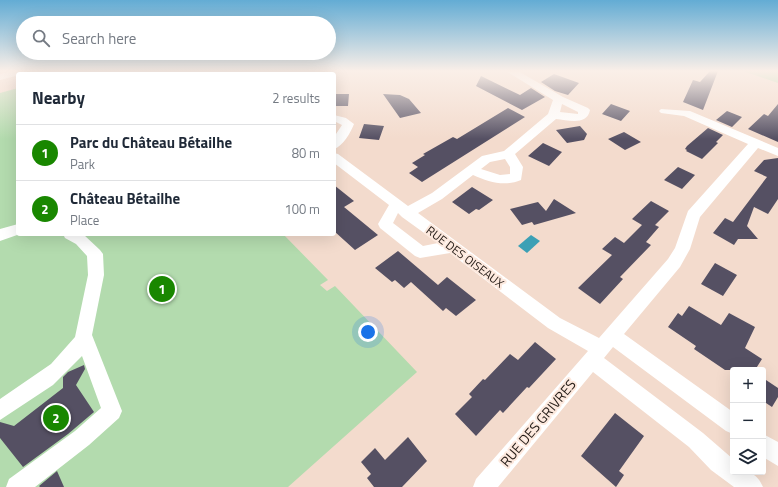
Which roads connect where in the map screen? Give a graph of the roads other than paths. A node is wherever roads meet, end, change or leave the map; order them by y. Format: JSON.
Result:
{"nodes":[{"id":1,"x":550,"y":94,"type":"edge"},
{"id":2,"x":559,"y":99,"type":"junction"},
{"id":3,"x":665,"y":111,"type":"dead end"},
{"id":4,"x":553,"y":115,"type":"junction"},
{"id":5,"x":336,"y":118,"type":"edge"},
{"id":6,"x":336,"y":142,"type":"edge"},
{"id":7,"x":756,"y":143,"type":"junction"},
{"id":8,"x":778,"y":152,"type":"edge"},
{"id":9,"x":508,"y":154,"type":"junction"},
{"id":10,"x":336,"y":159,"type":"edge"},
{"id":11,"x":472,"y":170,"type":"junction"},
{"id":12,"x":401,"y":209,"type":"junction"},
{"id":13,"x":16,"y":230,"type":"edge"},
{"id":14,"x":0,"y":235,"type":"edge"},
{"id":15,"x":74,"y":236,"type":"edge"},
{"id":16,"x":452,"y":247,"type":"junction"},
{"id":17,"x":84,"y":338,"type":"junction"},
{"id":18,"x":601,"y":348,"type":"junction"},
{"id":19,"x":0,"y":410,"type":"edge"},
{"id":20,"x":730,"y":422,"type":"edge"},
{"id":21,"x":766,"y":446,"type":"edge"},
{"id":22,"x":778,"y":455,"type":"edge"},
{"id":23,"x":17,"y":487,"type":"edge"},
{"id":24,"x":484,"y":487,"type":"edge"},
{"id":25,"x":752,"y":487,"type":"edge"}],
"edges":[{"from":1,"to":2,"type":"street"},
{"from":2,"to":4,"type":"street"},
{"from":2,"to":4,"type":"street"},
{"from":3,"to":7,"type":"street"},
{"from":4,"to":9,"type":"street"},
{"from":5,"to":6,"type":"street"},
{"from":7,"to":8,"type":"street"},
{"from":7,"to":18,"type":"street","name":"RUE DES GRIVRES"},
{"from":9,"to":11,"type":"street"},
{"from":9,"to":11,"type":"street"},
{"from":10,"to":12,"type":"street","name":"RUE DES OISEAUX"},
{"from":11,"to":12,"type":"street"},
{"from":12,"to":16,"type":"street","name":"RUE DES OISEAUX"},
{"from":12,"to":16,"type":"street"},
{"from":13,"to":14,"type":"street"},
{"from":15,"to":17,"type":"street"},
{"from":16,"to":18,"type":"street","name":"RUE DES OISEAUX"},
{"from":17,"to":19,"type":"street"},
{"from":17,"to":23,"type":"street"},
{"from":18,"to":20,"type":"street"},
{"from":18,"to":24,"type":"street","name":"RUE DES GRIVRES"},
{"from":18,"to":25,"type":"street"},
{"from":21,"to":22,"type":"street"}]}
